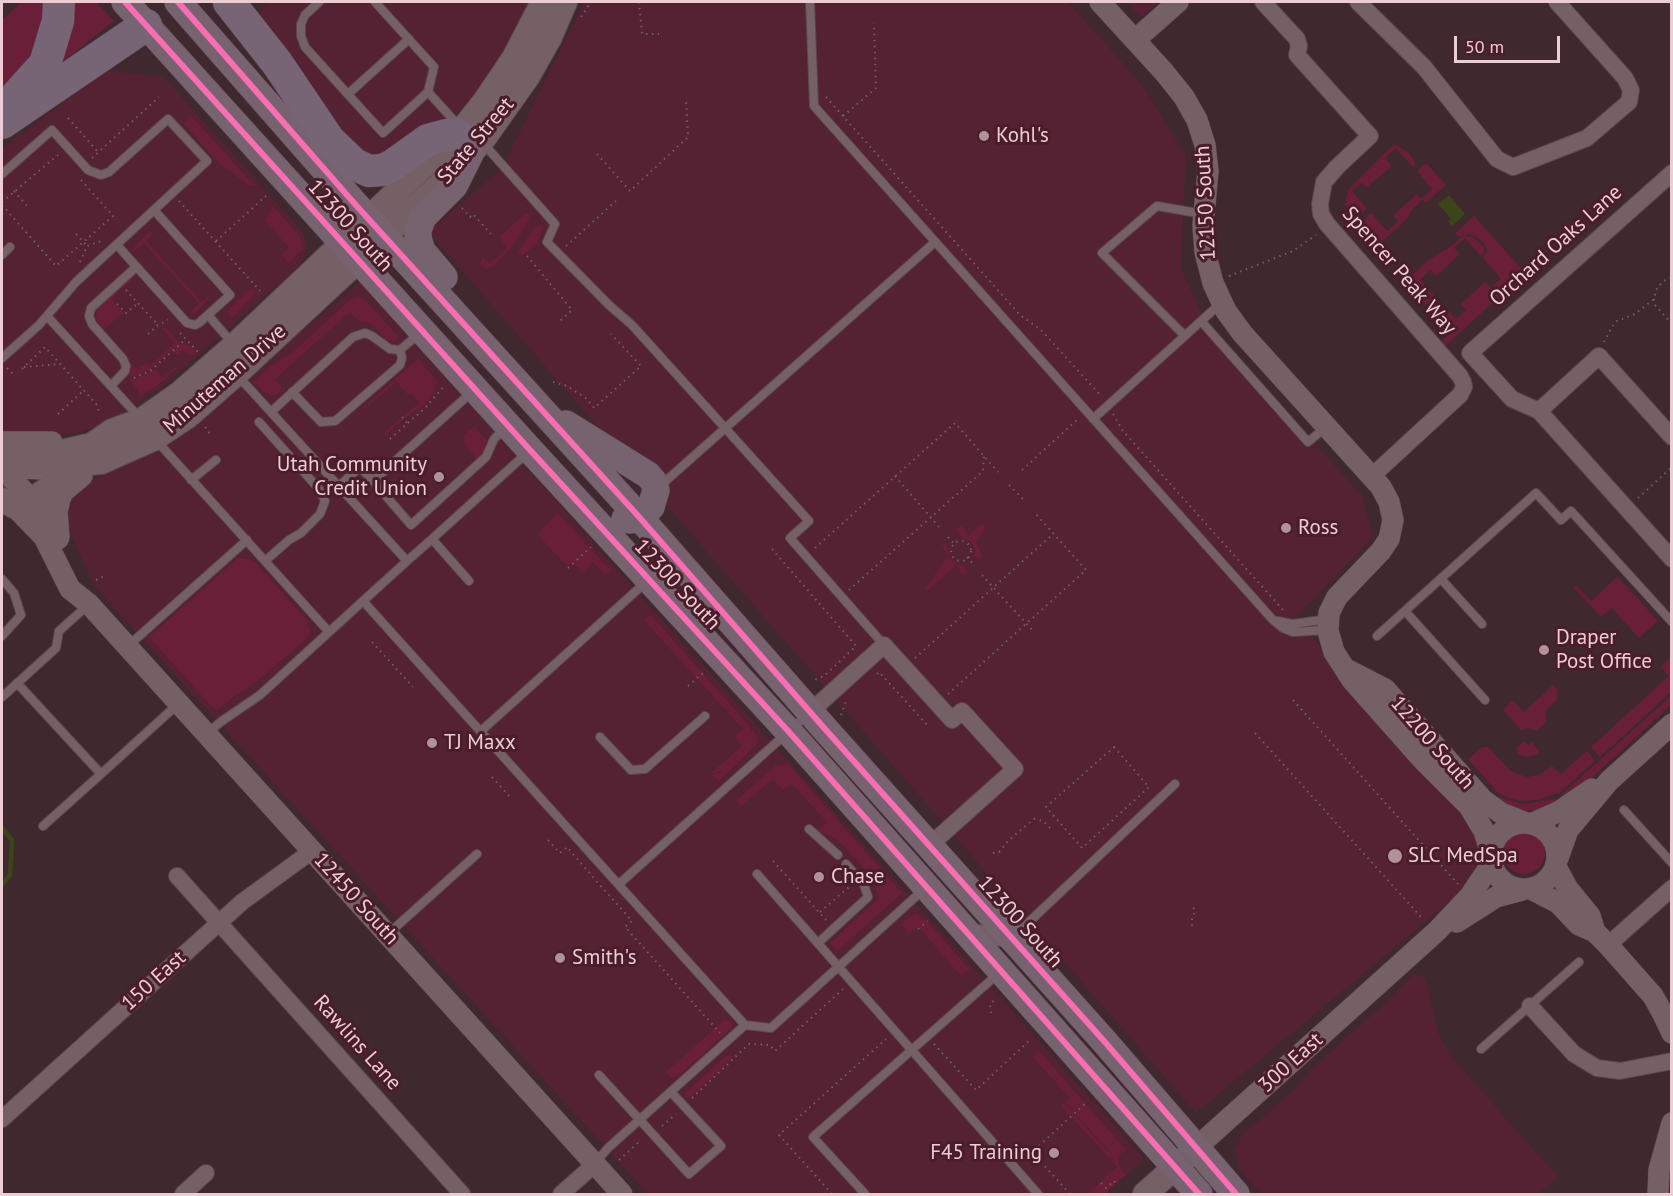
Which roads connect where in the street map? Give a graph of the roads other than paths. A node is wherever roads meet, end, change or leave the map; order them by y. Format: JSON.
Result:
{"nodes":[{"id":1,"x":59,"y":2,"type":"edge"},
{"id":2,"x":126,"y":2,"type":"edge"},
{"id":3,"x":178,"y":2,"type":"edge"},
{"id":4,"x":219,"y":2,"type":"edge"},
{"id":5,"x":229,"y":2,"type":"edge"},
{"id":6,"x":319,"y":2,"type":"edge"},
{"id":7,"x":375,"y":2,"type":"edge"},
{"id":8,"x":810,"y":2,"type":"edge"},
{"id":9,"x":1100,"y":2,"type":"edge"},
{"id":10,"x":1178,"y":2,"type":"edge"},
{"id":11,"x":1263,"y":2,"type":"edge"},
{"id":12,"x":1358,"y":2,"type":"edge"},
{"id":13,"x":1557,"y":2,"type":"edge"},
{"id":14,"x":553,"y":9,"type":"edge"},
{"id":15,"x":146,"y":25,"type":"junction"},
{"id":16,"x":409,"y":39,"type":"junction"},
{"id":17,"x":1135,"y":40,"type":"junction"},
{"id":18,"x":428,"y":92,"type":"junction"},
{"id":19,"x":348,"y":94,"type":"junction"},
{"id":20,"x":2,"y":111,"type":"edge"},
{"id":21,"x":2,"y":123,"type":"edge"},
{"id":22,"x":468,"y":140,"type":"junction"},
{"id":23,"x":308,"y":149,"type":"junction"},
{"id":24,"x":1671,"y":173,"type":"edge"},
{"id":25,"x":2,"y":174,"type":"edge"},
{"id":26,"x":154,"y":210,"type":"junction"},
{"id":27,"x":1204,"y":214,"type":"junction"},
{"id":28,"x":376,"y":227,"type":"junction"},
{"id":29,"x":935,"y":242,"type":"junction"},
{"id":30,"x":117,"y":246,"type":"junction"},
{"id":31,"x":10,"y":247,"type":"dead end"},
{"id":32,"x":350,"y":251,"type":"junction"},
{"id":33,"x":2,"y":255,"type":"edge"},
{"id":34,"x":136,"y":267,"type":"junction"},
{"id":35,"x":1221,"y":303,"type":"junction"},
{"id":36,"x":208,"y":315,"type":"junction"},
{"id":37,"x":47,"y":316,"type":"junction"},
{"id":38,"x":1201,"y":321,"type":"junction"},
{"id":39,"x":423,"y":331,"type":"junction"},
{"id":40,"x":472,"y":333,"type":"junction"},
{"id":41,"x":1185,"y":336,"type":"junction"},
{"id":42,"x":235,"y":345,"type":"junction"},
{"id":43,"x":400,"y":350,"type":"junction"},
{"id":44,"x":2,"y":358,"type":"edge"},
{"id":45,"x":236,"y":374,"type":"junction"},
{"id":46,"x":111,"y":386,"type":"junction"},
{"id":47,"x":475,"y":389,"type":"junction"},
{"id":48,"x":292,"y":392,"type":"junction"},
{"id":49,"x":537,"y":406,"type":"junction"},
{"id":50,"x":1539,"y":411,"type":"junction"},
{"id":51,"x":271,"y":412,"type":"junction"},
{"id":52,"x":1093,"y":419,"type":"junction"},
{"id":53,"x":259,"y":422,"type":"dead end"},
{"id":54,"x":508,"y":425,"type":"junction"},
{"id":55,"x":107,"y":426,"type":"junction"},
{"id":56,"x":1326,"y":426,"type":"junction"},
{"id":57,"x":148,"y":429,"type":"junction"},
{"id":58,"x":725,"y":429,"type":"junction"},
{"id":59,"x":1671,"y":437,"type":"edge"},
{"id":60,"x":2,"y":442,"type":"edge"},
{"id":61,"x":531,"y":450,"type":"junction"},
{"id":62,"x":216,"y":460,"type":"dead end"},
{"id":63,"x":89,"y":463,"type":"junction"},
{"id":64,"x":2,"y":467,"type":"edge"},
{"id":65,"x":554,"y":474,"type":"junction"},
{"id":66,"x":1371,"y":477,"type":"junction"},
{"id":67,"x":191,"y":480,"type":"junction"},
{"id":68,"x":373,"y":481,"type":"junction"},
{"id":69,"x":339,"y":486,"type":"junction"},
{"id":70,"x":656,"y":490,"type":"junction"},
{"id":71,"x":16,"y":502,"type":"edge"},
{"id":72,"x":640,"y":518,"type":"junction"},
{"id":73,"x":432,"y":539,"type":"junction"},
{"id":74,"x":59,"y":540,"type":"junction"},
{"id":75,"x":247,"y":540,"type":"junction"},
{"id":76,"x":1671,"y":559,"type":"edge"},
{"id":77,"x":265,"y":561,"type":"junction"},
{"id":78,"x":407,"y":561,"type":"junction"},
{"id":79,"x":2,"y":579,"type":"edge"},
{"id":80,"x":1441,"y":579,"type":"junction"},
{"id":81,"x":649,"y":580,"type":"junction"},
{"id":82,"x":469,"y":581,"type":"dead end"},
{"id":83,"x":363,"y":601,"type":"junction"},
{"id":84,"x":89,"y":604,"type":"junction"},
{"id":85,"x":1405,"y":611,"type":"junction"},
{"id":86,"x":1671,"y":622,"type":"edge"},
{"id":87,"x":1328,"y":624,"type":"junction"},
{"id":88,"x":1482,"y":624,"type":"dead end"},
{"id":89,"x":329,"y":632,"type":"junction"},
{"id":90,"x":2,"y":636,"type":"edge"},
{"id":91,"x":1377,"y":636,"type":"dead end"},
{"id":92,"x":884,"y":645,"type":"junction"},
{"id":93,"x":127,"y":647,"type":"junction"},
{"id":94,"x":1339,"y":662,"type":"junction"},
{"id":95,"x":17,"y":683,"type":"junction"},
{"id":96,"x":2,"y":698,"type":"edge"},
{"id":97,"x":1485,"y":700,"type":"dead end"},
{"id":98,"x":179,"y":704,"type":"junction"},
{"id":99,"x":810,"y":712,"type":"junction"},
{"id":100,"x":705,"y":716,"type":"dead end"},
{"id":101,"x":1671,"y":724,"type":"edge"},
{"id":102,"x":481,"y":731,"type":"junction"},
{"id":103,"x":789,"y":732,"type":"junction"},
{"id":104,"x":206,"y":734,"type":"junction"},
{"id":105,"x":600,"y":737,"type":"dead end"},
{"id":106,"x":101,"y":774,"type":"junction"},
{"id":107,"x":1609,"y":781,"type":"junction"},
{"id":108,"x":1175,"y":784,"type":"dead end"},
{"id":109,"x":1624,"y":810,"type":"dead end"},
{"id":110,"x":1528,"y":823,"type":"junction"},
{"id":111,"x":43,"y":826,"type":"dead end"},
{"id":112,"x":809,"y":829,"type":"dead end"},
{"id":113,"x":930,"y":845,"type":"junction"},
{"id":114,"x":312,"y":851,"type":"junction"},
{"id":115,"x":477,"y":854,"type":"dead end"},
{"id":116,"x":838,"y":855,"type":"dead end"},
{"id":117,"x":1492,"y":859,"type":"junction"},
{"id":118,"x":1557,"y":862,"type":"junction"},
{"id":119,"x":1671,"y":863,"type":"edge"},
{"id":120,"x":846,"y":864,"type":"dead end"},
{"id":121,"x":758,"y":874,"type":"dead end"},
{"id":122,"x":177,"y":876,"type":"dead end"},
{"id":123,"x":619,"y":884,"type":"junction"},
{"id":124,"x":926,"y":887,"type":"junction"},
{"id":125,"x":1671,"y":888,"type":"edge"},
{"id":126,"x":1527,"y":889,"type":"junction"},
{"id":127,"x":956,"y":907,"type":"dead end"},
{"id":128,"x":971,"y":920,"type":"dead end"},
{"id":129,"x":219,"y":922,"type":"junction"},
{"id":130,"x":1437,"y":931,"type":"junction"},
{"id":131,"x":388,"y":935,"type":"junction"},
{"id":132,"x":1012,"y":938,"type":"junction"},
{"id":133,"x":1602,"y":939,"type":"junction"},
{"id":134,"x":818,"y":943,"type":"junction"},
{"id":135,"x":1579,"y":962,"type":"dead end"},
{"id":136,"x":838,"y":965,"type":"junction"},
{"id":137,"x":1001,"y":970,"type":"junction"},
{"id":138,"x":1530,"y":1006,"type":"junction"},
{"id":139,"x":745,"y":1025,"type":"junction"},
{"id":140,"x":1671,"y":1033,"type":"edge"},
{"id":141,"x":911,"y":1049,"type":"junction"},
{"id":142,"x":1481,"y":1049,"type":"dead end"},
{"id":143,"x":1671,"y":1061,"type":"edge"},
{"id":144,"x":599,"y":1075,"type":"dead end"},
{"id":145,"x":671,"y":1092,"type":"junction"},
{"id":146,"x":2,"y":1119,"type":"edge"},
{"id":147,"x":640,"y":1119,"type":"junction"},
{"id":148,"x":1670,"y":1136,"type":"edge"},
{"id":149,"x":1196,"y":1148,"type":"junction"},
{"id":150,"x":595,"y":1164,"type":"junction"},
{"id":151,"x":1175,"y":1168,"type":"junction"},
{"id":152,"x":206,"y":1173,"type":"dead end"},
{"id":153,"x":183,"y":1194,"type":"edge"},
{"id":154,"x":462,"y":1194,"type":"edge"},
{"id":155,"x":561,"y":1194,"type":"edge"},
{"id":156,"x":622,"y":1194,"type":"edge"},
{"id":157,"x":865,"y":1194,"type":"edge"},
{"id":158,"x":1038,"y":1194,"type":"edge"},
{"id":159,"x":1145,"y":1194,"type":"edge"},
{"id":160,"x":1199,"y":1194,"type":"edge"},
{"id":161,"x":1236,"y":1194,"type":"edge"},
{"id":162,"x":1659,"y":1194,"type":"edge"}],
"edges":[{"from":1,"to":20,"type":"highway"},
{"from":2,"to":15,"type":"main road","name":"12300 South"},
{"from":3,"to":23,"type":"main road","name":"12300 South"},
{"from":4,"to":23,"type":"highway"},
{"from":5,"to":22,"type":"highway"},
{"from":6,"to":19,"type":"lane"},
{"from":7,"to":16,"type":"lane"},
{"from":8,"to":29,"type":"lane"},
{"from":9,"to":17,"type":"street","name":"12150 South"},
{"from":10,"to":17,"type":"street"},
{"from":11,"to":66,"type":"street","name":"Spencer Peak Way"},
{"from":12,"to":13,"type":"street"},
{"from":14,"to":22,"type":"main road","name":"State Street"},
{"from":15,"to":21,"type":"highway"},
{"from":15,"to":32,"type":"main road","name":"12300 South"},
{"from":16,"to":18,"type":"lane"},
{"from":16,"to":19,"type":"lane"},
{"from":17,"to":27,"type":"street","name":"12150 South"},
{"from":18,"to":19,"type":"lane"},
{"from":18,"to":22,"type":"lane"},
{"from":22,"to":28,"type":"main road","name":"State Street"},
{"from":22,"to":40,"type":"main road"},
{"from":22,"to":58,"type":"lane"},
{"from":23,"to":28,"type":"main road","name":"12300 South"},
{"from":24,"to":50,"type":"street","name":"Orchard Oaks Lane"},
{"from":25,"to":26,"type":"lane"},
{"from":26,"to":30,"type":"lane"},
{"from":26,"to":36,"type":"lane"},
{"from":27,"to":35,"type":"street","name":"12150 South"},
{"from":27,"to":41,"type":"lane"},
{"from":28,"to":32,"type":"main road","name":"State Street"},
{"from":28,"to":40,"type":"main road","name":"12300 South"},
{"from":29,"to":52,"type":"lane"},
{"from":29,"to":58,"type":"lane"},
{"from":30,"to":34,"type":"lane"},
{"from":30,"to":37,"type":"lane"},
{"from":31,"to":33,"type":"lane"},
{"from":32,"to":39,"type":"main road","name":"12300 South"},
{"from":32,"to":42,"type":"main road","name":"Minuteman Drive"},
{"from":32,"to":45,"type":"main road","name":"Minuteman Drive"},
{"from":34,"to":36,"type":"lane"},
{"from":34,"to":46,"type":"lane"},
{"from":35,"to":38,"type":"lane"},
{"from":35,"to":56,"type":"street","name":"12150 South"},
{"from":36,"to":42,"type":"lane"},
{"from":37,"to":44,"type":"lane"},
{"from":37,"to":46,"type":"lane"},
{"from":38,"to":41,"type":"lane"},
{"from":38,"to":56,"type":"lane"},
{"from":39,"to":43,"type":"lane"},
{"from":39,"to":47,"type":"main road","name":"12300 South"},
{"from":40,"to":49,"type":"main road","name":"12300 South"},
{"from":41,"to":52,"type":"lane"},
{"from":42,"to":57,"type":"main road","name":"Minuteman Drive"},
{"from":43,"to":48,"type":"lane"},
{"from":43,"to":48,"type":"lane"},
{"from":45,"to":51,"type":"lane"},
{"from":45,"to":57,"type":"main road","name":"Minuteman Drive"},
{"from":46,"to":57,"type":"lane"},
{"from":47,"to":54,"type":"main road","name":"12300 South"},
{"from":47,"to":68,"type":"lane"},
{"from":48,"to":51,"type":"lane"},
{"from":49,"to":70,"type":"main road"},
{"from":49,"to":72,"type":"main road","name":"12300 South"},
{"from":50,"to":59,"type":"street"},
{"from":50,"to":76,"type":"street"},
{"from":51,"to":69,"type":"lane"},
{"from":52,"to":87,"type":"lane"},
{"from":53,"to":77,"type":"lane"},
{"from":54,"to":61,"type":"main road","name":"12300 South"},
{"from":54,"to":68,"type":"lane"},
{"from":55,"to":57,"type":"main road","name":"Minuteman Drive"},
{"from":55,"to":60,"type":"street","name":"Minuteman Drive"},
{"from":55,"to":64,"type":"main road"},
{"from":56,"to":66,"type":"street","name":"12150 South"},
{"from":57,"to":63,"type":"main road","name":"Minuteman Drive"},
{"from":57,"to":67,"type":"lane"},
{"from":58,"to":70,"type":"lane"},
{"from":58,"to":92,"type":"lane"},
{"from":61,"to":65,"type":"main road","name":"12300 South"},
{"from":61,"to":73,"type":"lane"},
{"from":62,"to":67,"type":"lane"},
{"from":63,"to":64,"type":"street","name":"Minuteman Drive"},
{"from":63,"to":71,"type":"main road"},
{"from":63,"to":74,"type":"street"},
{"from":64,"to":71,"type":"street","name":"12450 South"},
{"from":65,"to":72,"type":"main road"},
{"from":65,"to":81,"type":"main road","name":"12300 South"},
{"from":66,"to":87,"type":"street","name":"12150 South"},
{"from":67,"to":75,"type":"lane"},
{"from":68,"to":69,"type":"lane"},
{"from":69,"to":78,"type":"lane"},
{"from":70,"to":72,"type":"main road"},
{"from":71,"to":74,"type":"street","name":"12450 South"},
{"from":71,"to":84,"type":"street","name":"12450 South"},
{"from":72,"to":99,"type":"main road","name":"12300 South"},
{"from":73,"to":78,"type":"lane"},
{"from":73,"to":82,"type":"lane"},
{"from":74,"to":84,"type":"street","name":"12450 South"},
{"from":75,"to":77,"type":"lane"},
{"from":75,"to":93,"type":"lane"},
{"from":77,"to":89,"type":"lane"},
{"from":78,"to":83,"type":"lane"},
{"from":79,"to":90,"type":"lane"},
{"from":80,"to":85,"type":"lane"},
{"from":80,"to":86,"type":"lane"},
{"from":80,"to":88,"type":"lane"},
{"from":81,"to":102,"type":"lane"},
{"from":81,"to":103,"type":"main road","name":"12300 South"},
{"from":83,"to":89,"type":"lane"},
{"from":83,"to":102,"type":"lane"},
{"from":84,"to":93,"type":"street","name":"12450 South"},
{"from":84,"to":95,"type":"lane"},
{"from":85,"to":91,"type":"lane"},
{"from":85,"to":97,"type":"lane"},
{"from":87,"to":94,"type":"street","name":"12200 South"},
{"from":89,"to":104,"type":"lane"},
{"from":92,"to":99,"type":"street"},
{"from":92,"to":113,"type":"street"},
{"from":93,"to":98,"type":"street","name":"12450 South"},
{"from":94,"to":110,"type":"street","name":"12200 South"},
{"from":94,"to":117,"type":"street","name":"12200 South"},
{"from":95,"to":96,"type":"lane"},
{"from":95,"to":106,"type":"lane"},
{"from":98,"to":104,"type":"street","name":"12450 South"},
{"from":98,"to":106,"type":"lane"},
{"from":99,"to":103,"type":"lane"},
{"from":99,"to":113,"type":"main road","name":"12300 South"},
{"from":100,"to":105,"type":"lane"},
{"from":101,"to":107,"type":"street"},
{"from":102,"to":123,"type":"lane"},
{"from":103,"to":123,"type":"lane"},
{"from":103,"to":124,"type":"main road","name":"12300 South"},
{"from":104,"to":114,"type":"street","name":"12450 South"},
{"from":106,"to":111,"type":"lane"},
{"from":107,"to":110,"type":"street"},
{"from":107,"to":118,"type":"street"},
{"from":108,"to":132,"type":"lane"},
{"from":109,"to":119,"type":"lane"},
{"from":110,"to":117,"type":"street"},
{"from":110,"to":118,"type":"street"},
{"from":112,"to":116,"type":"lane"},
{"from":113,"to":132,"type":"main road","name":"12300 South"},
{"from":114,"to":129,"type":"street","name":"150 East"},
{"from":114,"to":131,"type":"street","name":"12450 South"},
{"from":115,"to":131,"type":"lane"},
{"from":117,"to":126,"type":"street"},
{"from":117,"to":130,"type":"street","name":"300 East"},
{"from":118,"to":126,"type":"street"},
{"from":118,"to":133,"type":"street"},
{"from":120,"to":134,"type":"lane"},
{"from":121,"to":134,"type":"lane"},
{"from":122,"to":129,"type":"street","name":"Rawlins Lane"},
{"from":123,"to":139,"type":"lane"},
{"from":124,"to":127,"type":"lane"},
{"from":124,"to":136,"type":"lane"},
{"from":124,"to":137,"type":"main road","name":"12300 South"},
{"from":125,"to":133,"type":"street"},
{"from":126,"to":130,"type":"street","name":"300 East"},
{"from":126,"to":133,"type":"street"},
{"from":128,"to":132,"type":"lane"},
{"from":129,"to":146,"type":"street","name":"150 East"},
{"from":129,"to":154,"type":"street","name":"Rawlins Lane"},
{"from":130,"to":149,"type":"street","name":"300 East"},
{"from":131,"to":150,"type":"street","name":"12450 South"},
{"from":132,"to":149,"type":"main road","name":"12300 South"},
{"from":133,"to":140,"type":"street"},
{"from":134,"to":136,"type":"lane"},
{"from":135,"to":138,"type":"lane"},
{"from":136,"to":139,"type":"lane"},
{"from":136,"to":141,"type":"lane"},
{"from":137,"to":141,"type":"lane"},
{"from":137,"to":151,"type":"main road","name":"12300 South"},
{"from":138,"to":142,"type":"lane"},
{"from":138,"to":143,"type":"street"},
{"from":139,"to":145,"type":"lane"},
{"from":141,"to":157,"type":"lane"},
{"from":141,"to":158,"type":"lane"},
{"from":144,"to":147,"type":"lane"},
{"from":145,"to":147,"type":"lane"},
{"from":145,"to":147,"type":"lane"},
{"from":147,"to":150,"type":"lane"},
{"from":148,"to":162,"type":"street"},
{"from":149,"to":151,"type":"main road","name":"300 East"},
{"from":149,"to":161,"type":"main road","name":"12300 South"},
{"from":150,"to":155,"type":"street"},
{"from":150,"to":156,"type":"street","name":"12450 South"},
{"from":151,"to":159,"type":"main road","name":"300 East"},
{"from":151,"to":160,"type":"main road","name":"12300 South"},
{"from":152,"to":153,"type":"street"}]}
